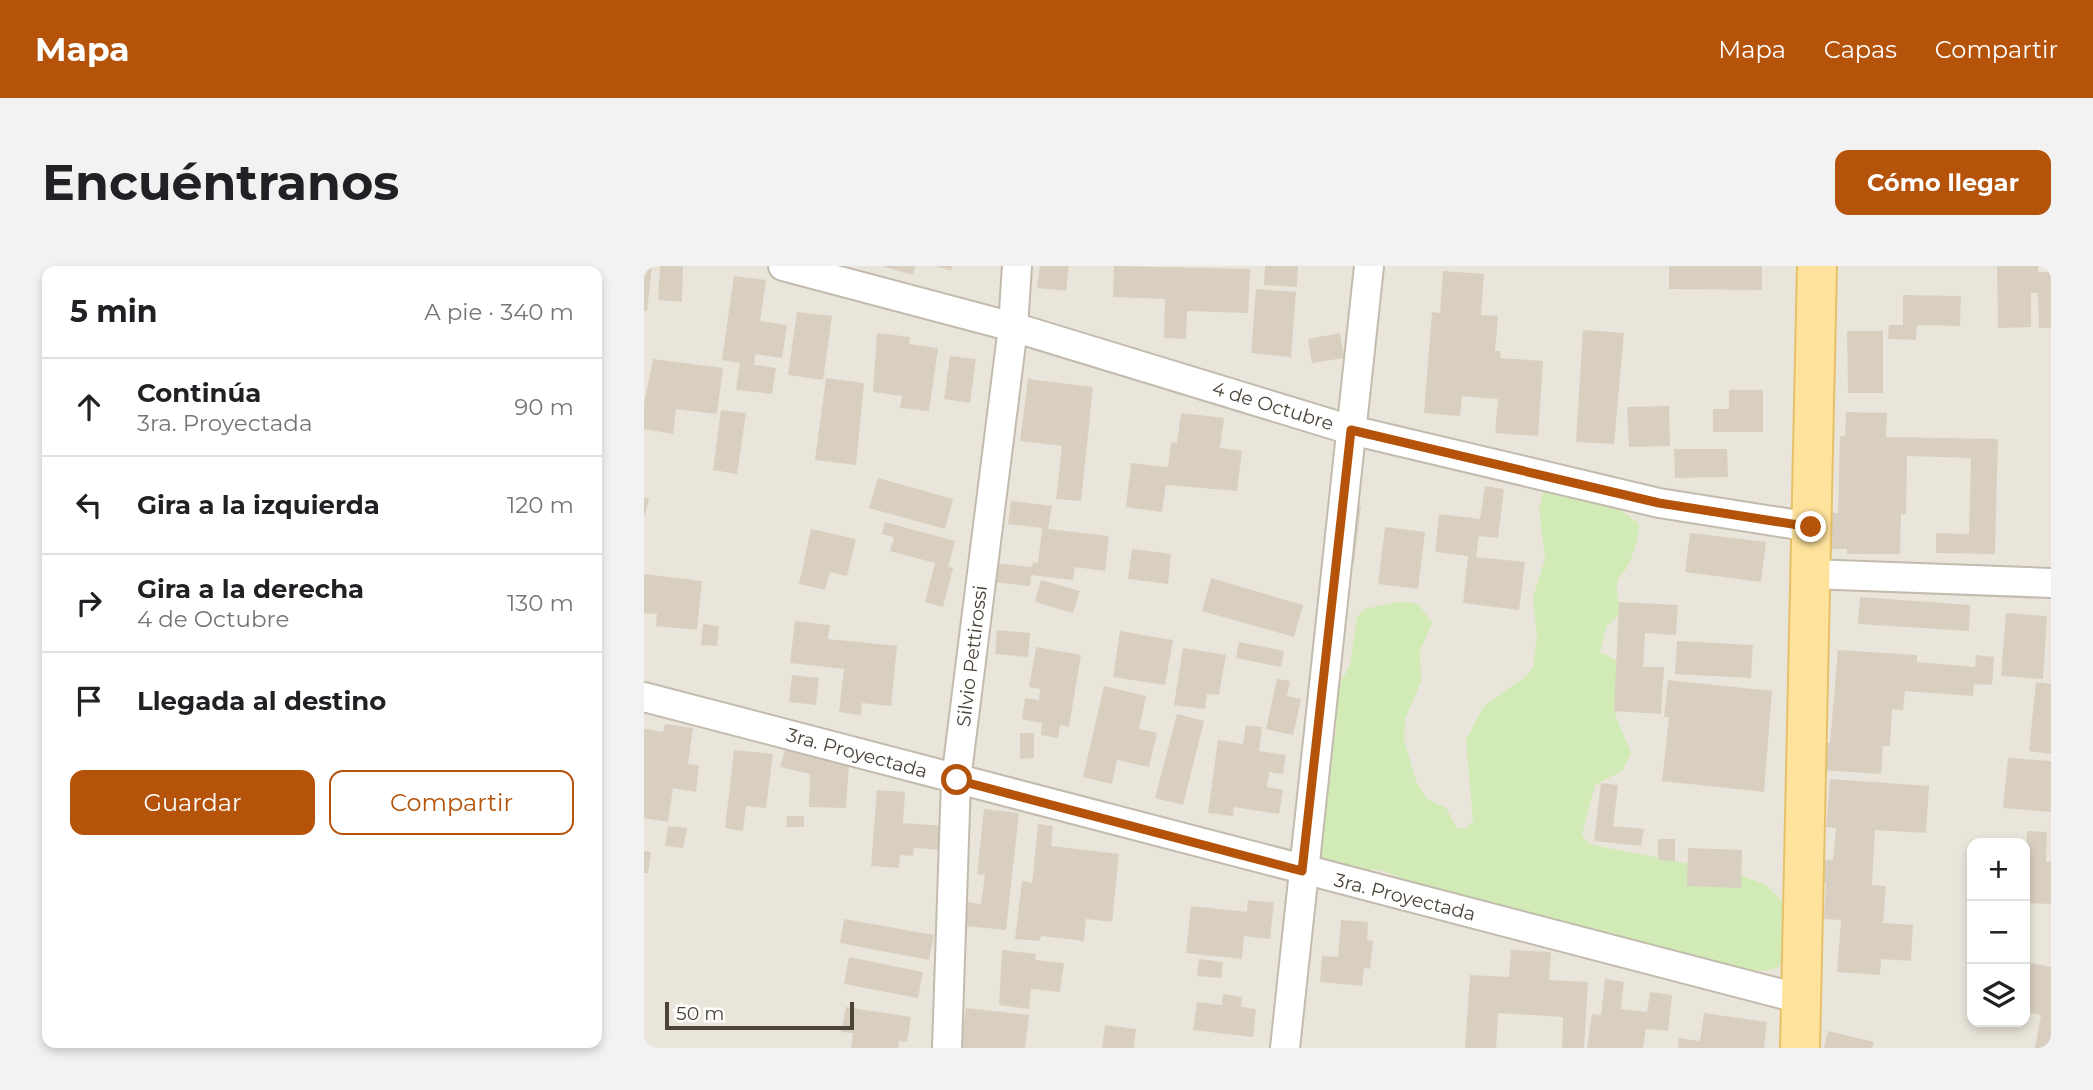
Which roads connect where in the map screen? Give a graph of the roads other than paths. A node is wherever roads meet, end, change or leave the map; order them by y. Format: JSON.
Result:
{"nodes":[{"id":1,"x":783,"y":266,"type":"edge"},
{"id":2,"x":1017,"y":266,"type":"edge"},
{"id":3,"x":1369,"y":266,"type":"edge"},
{"id":4,"x":1816,"y":266,"type":"edge"},
{"id":5,"x":1013,"y":327,"type":"junction"},
{"id":6,"x":1351,"y":430,"type":"junction"},
{"id":7,"x":1811,"y":527,"type":"junction"},
{"id":8,"x":1810,"y":574,"type":"junction"},
{"id":9,"x":2051,"y":583,"type":"edge"},
{"id":10,"x":644,"y":697,"type":"edge"},
{"id":11,"x":957,"y":780,"type":"junction"},
{"id":12,"x":1302,"y":871,"type":"junction"},
{"id":13,"x":1801,"y":999,"type":"junction"},
{"id":14,"x":947,"y":1048,"type":"edge"},
{"id":15,"x":1285,"y":1048,"type":"edge"},
{"id":16,"x":1800,"y":1048,"type":"edge"}],
"edges":[{"from":1,"to":5,"type":"street","name":"4 de Octubre"},
{"from":2,"to":5,"type":"street","name":"Silvio Pettirossi"},
{"from":3,"to":6,"type":"street"},
{"from":4,"to":7,"type":"main road"},
{"from":5,"to":6,"type":"street","name":"4 de Octubre"},
{"from":5,"to":11,"type":"street","name":"Silvio Pettirossi"},
{"from":6,"to":7,"type":"street","name":"4 de Octubre"},
{"from":6,"to":12,"type":"street"},
{"from":7,"to":8,"type":"main road"},
{"from":8,"to":9,"type":"street"},
{"from":8,"to":13,"type":"main road"},
{"from":10,"to":11,"type":"street","name":"3ra. Proyectada"},
{"from":11,"to":12,"type":"street","name":"3ra. Proyectada"},
{"from":11,"to":14,"type":"street","name":"Silvio Pettirossi"},
{"from":12,"to":13,"type":"street","name":"3ra. Proyectada"},
{"from":12,"to":15,"type":"street"},
{"from":13,"to":16,"type":"main road"}]}
